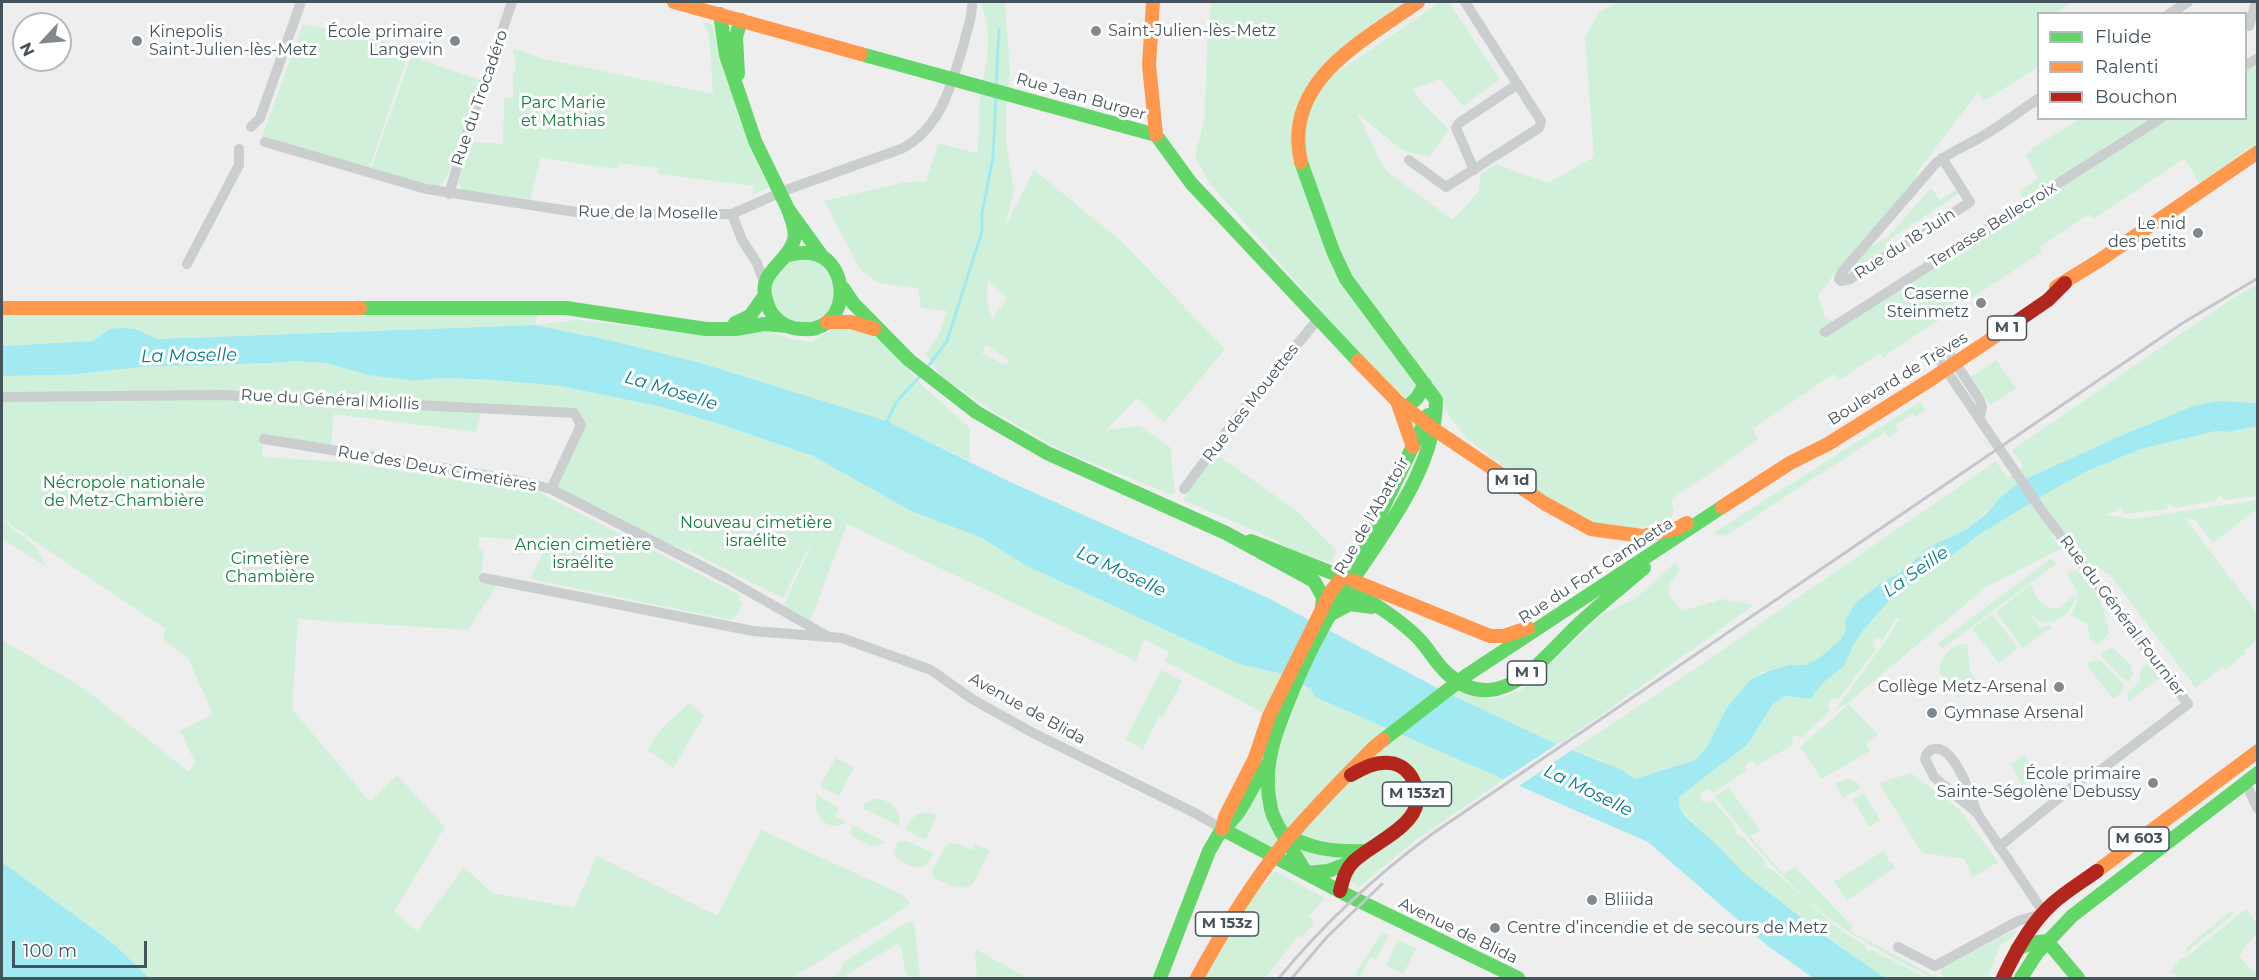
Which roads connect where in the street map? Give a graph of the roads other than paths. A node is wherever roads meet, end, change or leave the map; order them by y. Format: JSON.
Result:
{"nodes":[{"id":1,"x":301,"y":2,"type":"edge"},
{"id":2,"x":512,"y":2,"type":"edge"},
{"id":3,"x":674,"y":2,"type":"edge"},
{"id":4,"x":972,"y":2,"type":"edge"},
{"id":5,"x":1153,"y":2,"type":"edge"},
{"id":6,"x":1467,"y":2,"type":"edge"},
{"id":7,"x":2188,"y":2,"type":"edge"},
{"id":8,"x":2256,"y":2,"type":"edge"},
{"id":9,"x":1417,"y":3,"type":"edge"},
{"id":10,"x":2172,"y":12,"type":"edge"},
{"id":11,"x":720,"y":14,"type":"junction"},
{"id":12,"x":741,"y":20,"type":"junction"},
{"id":13,"x":2249,"y":26,"type":"dead end"},
{"id":14,"x":953,"y":79,"type":"junction"},
{"id":15,"x":1518,"y":84,"type":"junction"},
{"id":16,"x":740,"y":97,"type":"junction"},
{"id":17,"x":2037,"y":100,"type":"edge"},
{"id":18,"x":2158,"y":120,"type":"edge"},
{"id":19,"x":250,"y":127,"type":"dead end"},
{"id":20,"x":1156,"y":135,"type":"junction"},
{"id":21,"x":265,"y":142,"type":"dead end"},
{"id":22,"x":238,"y":149,"type":"dead end"},
{"id":23,"x":2254,"y":154,"type":"edge"},
{"id":24,"x":1942,"y":158,"type":"junction"},
{"id":25,"x":1408,"y":160,"type":"dead end"},
{"id":26,"x":1474,"y":170,"type":"junction"},
{"id":27,"x":449,"y":194,"type":"junction"},
{"id":28,"x":788,"y":209,"type":"junction"},
{"id":29,"x":732,"y":214,"type":"junction"},
{"id":30,"x":787,"y":255,"type":"junction"},
{"id":31,"x":822,"y":256,"type":"junction"},
{"id":32,"x":187,"y":264,"type":"dead end"},
{"id":33,"x":843,"y":288,"type":"junction"},
{"id":34,"x":765,"y":290,"type":"junction"},
{"id":35,"x":2,"y":308,"type":"edge"},
{"id":36,"x":1319,"y":318,"type":"junction"},
{"id":37,"x":827,"y":322,"type":"junction"},
{"id":38,"x":787,"y":326,"type":"junction"},
{"id":39,"x":715,"y":329,"type":"junction"},
{"id":40,"x":1825,"y":332,"type":"dead end"},
{"id":41,"x":882,"y":333,"type":"junction"},
{"id":42,"x":1948,"y":362,"type":"junction"},
{"id":43,"x":1425,"y":384,"type":"junction"},
{"id":44,"x":2,"y":397,"type":"edge"},
{"id":45,"x":1401,"y":405,"type":"junction"},
{"id":46,"x":1430,"y":426,"type":"junction"},
{"id":47,"x":264,"y":440,"type":"dead end"},
{"id":48,"x":1413,"y":447,"type":"junction"},
{"id":49,"x":551,"y":489,"type":"junction"},
{"id":50,"x":1184,"y":489,"type":"dead end"},
{"id":51,"x":1743,"y":494,"type":"junction"},
{"id":52,"x":1693,"y":528,"type":"junction"},
{"id":53,"x":1226,"y":533,"type":"junction"},
{"id":54,"x":1267,"y":556,"type":"junction"},
{"id":55,"x":484,"y":578,"type":"dead end"},
{"id":56,"x":1344,"y":583,"type":"junction"},
{"id":57,"x":1383,"y":611,"type":"junction"},
{"id":58,"x":1323,"y":617,"type":"junction"},
{"id":59,"x":1546,"y":623,"type":"junction"},
{"id":60,"x":827,"y":636,"type":"junction"},
{"id":61,"x":1284,"y":698,"type":"junction"},
{"id":62,"x":2258,"y":751,"type":"edge"},
{"id":63,"x":1269,"y":764,"type":"junction"},
{"id":64,"x":2258,"y":773,"type":"edge"},
{"id":65,"x":1341,"y":780,"type":"junction"},
{"id":66,"x":2215,"y":782,"type":"junction"},
{"id":67,"x":2245,"y":782,"type":"junction"},
{"id":68,"x":2226,"y":798,"type":"junction"},
{"id":69,"x":2258,"y":809,"type":"edge"},
{"id":70,"x":1977,"y":813,"type":"junction"},
{"id":71,"x":1222,"y":829,"type":"junction"},
{"id":72,"x":1281,"y":832,"type":"junction"},
{"id":73,"x":1999,"y":847,"type":"junction"},
{"id":74,"x":1364,"y":851,"type":"junction"},
{"id":75,"x":1352,"y":862,"type":"junction"},
{"id":76,"x":1306,"y":873,"type":"junction"},
{"id":77,"x":1340,"y":891,"type":"junction"},
{"id":78,"x":2044,"y":913,"type":"junction"},
{"id":79,"x":2059,"y":928,"type":"junction"},
{"id":80,"x":2047,"y":940,"type":"junction"},
{"id":81,"x":1898,"y":947,"type":"dead end"},
{"id":82,"x":2017,"y":949,"type":"junction"},
{"id":83,"x":1160,"y":978,"type":"edge"},
{"id":84,"x":1197,"y":978,"type":"edge"},
{"id":85,"x":1518,"y":978,"type":"edge"},
{"id":86,"x":2003,"y":978,"type":"edge"},
{"id":87,"x":2021,"y":978,"type":"edge"},
{"id":88,"x":2078,"y":978,"type":"edge"}],
"edges":[{"from":1,"to":19,"type":"street"},
{"from":2,"to":27,"type":"street","name":"Rue du Trocadéro"},
{"from":3,"to":11,"type":"main road","name":"Rue Jean Burger"},
{"from":4,"to":14,"type":"street","name":"Rue de la Moselle"},
{"from":5,"to":20,"type":"main road"},
{"from":6,"to":15,"type":"street"},
{"from":7,"to":10,"type":"street"},
{"from":8,"to":13,"type":"street"},
{"from":9,"to":43,"type":"main road"},
{"from":11,"to":12,"type":"main road","name":"Rue Jean Burger"},
{"from":11,"to":16,"type":"main road"},
{"from":12,"to":14,"type":"main road","name":"Rue Jean Burger"},
{"from":12,"to":16,"type":"main road"},
{"from":14,"to":20,"type":"main road","name":"Rue Jean Burger"},
{"from":14,"to":29,"type":"street","name":"Rue de la Moselle"},
{"from":15,"to":26,"type":"street"},
{"from":15,"to":26,"type":"street"},
{"from":16,"to":28,"type":"main road"},
{"from":17,"to":24,"type":"street","name":"Rue du 18 Juin"},
{"from":18,"to":40,"type":"street","name":"Terrasse Bellecroix"},
{"from":20,"to":36,"type":"main road","name":"Rue Jean Burger","number":"M 1d"},
{"from":21,"to":27,"type":"street","name":"Rue de la Moselle"},
{"from":22,"to":32,"type":"street"},
{"from":23,"to":42,"type":"main road","name":"Boulevard de Trèves","number":"M 1"},
{"from":24,"to":24,"type":"street","name":"Rue du 18 Juin"},
{"from":25,"to":26,"type":"street"},
{"from":27,"to":29,"type":"street","name":"Rue de la Moselle"},
{"from":28,"to":30,"type":"main road"},
{"from":28,"to":31,"type":"main road"},
{"from":29,"to":34,"type":"street"},
{"from":30,"to":31,"type":"main road"},
{"from":30,"to":34,"type":"main road"},
{"from":31,"to":33,"type":"main road"},
{"from":33,"to":37,"type":"main road"},
{"from":33,"to":41,"type":"main road","number":"M 1"},
{"from":34,"to":38,"type":"main road"},
{"from":34,"to":39,"type":"main road"},
{"from":35,"to":39,"type":"main road"},
{"from":36,"to":45,"type":"main road","name":"Rue Jean Burger","number":"M 1d"},
{"from":36,"to":50,"type":"street","name":"Rue des Mouettes"},
{"from":37,"to":38,"type":"main road"},
{"from":37,"to":41,"type":"main road","number":"M 1"},
{"from":38,"to":39,"type":"main road"},
{"from":41,"to":53,"type":"main road","number":"M 1"},
{"from":42,"to":51,"type":"main road","name":"Boulevard de Trèves","number":"M 1"},
{"from":42,"to":73,"type":"street","name":"Rue du Général Fournier"},
{"from":43,"to":45,"type":"main road"},
{"from":43,"to":46,"type":"main road"},
{"from":44,"to":49,"type":"street","name":"Rue du Général Miollis"},
{"from":45,"to":46,"type":"main road","name":"Rue Jean Burger","number":"M 1d"},
{"from":45,"to":48,"type":"main road"},
{"from":46,"to":48,"type":"main road","name":"Rue de l'Abattoir"},
{"from":46,"to":51,"type":"main road","number":"M 1d"},
{"from":46,"to":56,"type":"main road","name":"Rue de l'Abattoir"},
{"from":47,"to":49,"type":"street","name":"Rue des Deux Cimetières"},
{"from":48,"to":56,"type":"main road","name":"Rue de l'Abattoir"},
{"from":49,"to":60,"type":"street","name":"Rue des Deux Cimetières"},
{"from":51,"to":52,"type":"main road","name":"Rue du Fort Gambetta","number":"M 1"},
{"from":52,"to":57,"type":"main road","number":"M 1"},
{"from":52,"to":59,"type":"main road","name":"Rue du Fort Gambetta","number":"M 1"},
{"from":53,"to":54,"type":"main road","number":"M 1"},
{"from":53,"to":56,"type":"main road","number":"M 1"},
{"from":54,"to":56,"type":"main road","number":"M 1"},
{"from":54,"to":58,"type":"main road","number":"M 1"},
{"from":55,"to":60,"type":"street","name":"Avenue de Blida"},
{"from":56,"to":57,"type":"main road","number":"M 1"},
{"from":56,"to":58,"type":"main road","name":"Rue de l'Abattoir"},
{"from":56,"to":59,"type":"main road","number":"M 1"},
{"from":57,"to":58,"type":"main road","number":"M 1"},
{"from":58,"to":61,"type":"main road","name":"Rue de l'Abattoir"},
{"from":59,"to":65,"type":"main road","name":"Rue du Fort Gambetta","number":"M 153z"},
{"from":60,"to":71,"type":"street","name":"Avenue de Blida"},
{"from":61,"to":63,"type":"main road"},
{"from":61,"to":71,"type":"main road"},
{"from":62,"to":66,"type":"main road","number":"M 603"},
{"from":63,"to":71,"type":"main road"},
{"from":63,"to":72,"type":"main road"},
{"from":64,"to":67,"type":"main road","number":"M 603"},
{"from":65,"to":74,"type":"main road","number":"M 153z1"},
{"from":65,"to":84,"type":"main road","number":"M 153z"},
{"from":66,"to":68,"type":"main road"},
{"from":66,"to":78,"type":"main road","number":"M 603"},
{"from":67,"to":68,"type":"main road","number":"M 603"},
{"from":67,"to":69,"type":"street"},
{"from":68,"to":79,"type":"main road","number":"M 603"},
{"from":70,"to":70,"type":"street"},
{"from":70,"to":73,"type":"street"},
{"from":71,"to":76,"type":"main road","name":"Avenue de Blida"},
{"from":71,"to":83,"type":"main road"},
{"from":72,"to":74,"type":"main road"},
{"from":72,"to":76,"type":"main road"},
{"from":73,"to":78,"type":"street"},
{"from":74,"to":75,"type":"main road","number":"M 153z1"},
{"from":75,"to":76,"type":"main road","number":"M 153z1"},
{"from":75,"to":77,"type":"main road","number":"M 153z1"},
{"from":76,"to":77,"type":"main road","name":"Avenue de Blida"},
{"from":77,"to":85,"type":"main road","name":"Avenue de Blida"},
{"from":78,"to":79,"type":"main road"},
{"from":78,"to":81,"type":"street"},
{"from":78,"to":82,"type":"main road","number":"M 603"},
{"from":79,"to":80,"type":"main road","number":"M 603"},
{"from":80,"to":82,"type":"main road"},
{"from":80,"to":87,"type":"main road","number":"M 603"},
{"from":80,"to":88,"type":"main road"},
{"from":82,"to":86,"type":"main road","number":"M 603"}]}
